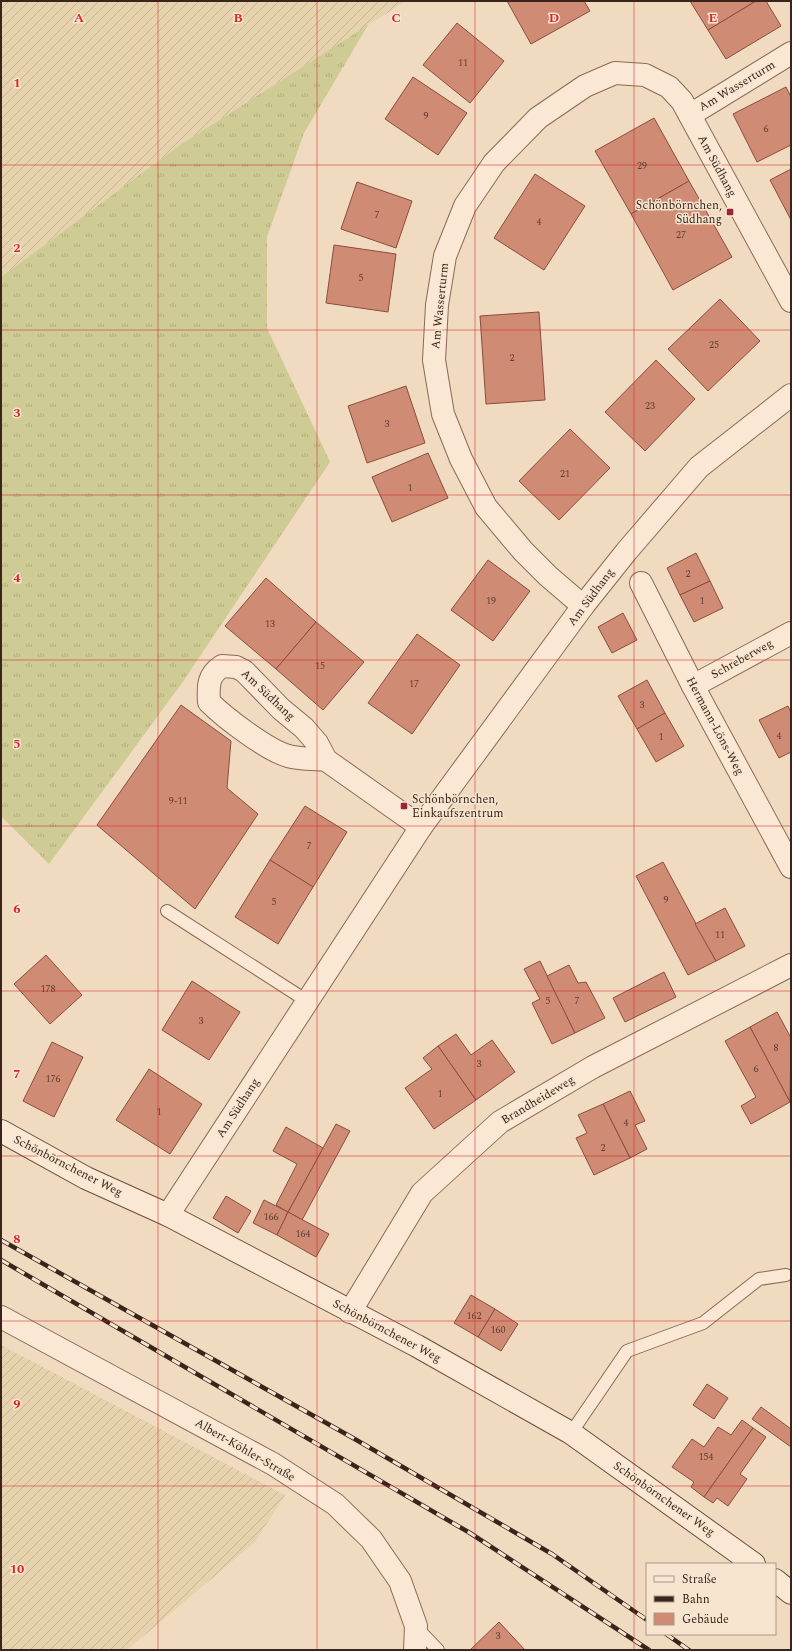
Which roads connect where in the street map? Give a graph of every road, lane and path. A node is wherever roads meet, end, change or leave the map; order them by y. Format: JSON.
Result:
{"nodes":[{"id":1,"x":791,"y":53,"type":"edge"},
{"id":2,"x":690,"y":115,"type":"junction"},
{"id":3,"x":791,"y":301,"type":"edge"},
{"id":4,"x":791,"y":396,"type":"edge"},
{"id":5,"x":641,"y":583,"type":"dead end"},
{"id":6,"x":584,"y":606,"type":"junction"},
{"id":7,"x":791,"y":633,"type":"edge"},
{"id":8,"x":693,"y":686,"type":"junction"},
{"id":9,"x":326,"y":760,"type":"junction"},
{"id":10,"x":420,"y":827,"type":"junction"},
{"id":11,"x":791,"y":867,"type":"edge"},
{"id":12,"x":167,"y":911,"type":"dead end"},
{"id":13,"x":791,"y":965,"type":"edge"},
{"id":14,"x":307,"y":1001,"type":"junction"},
{"id":15,"x":1,"y":1131,"type":"edge"},
{"id":16,"x":168,"y":1215,"type":"junction"},
{"id":17,"x":786,"y":1275,"type":"dead end"},
{"id":18,"x":350,"y":1312,"type":"junction"},
{"id":19,"x":1,"y":1317,"type":"edge"},
{"id":20,"x":571,"y":1433,"type":"junction"},
{"id":21,"x":753,"y":1563,"type":"edge"},
{"id":22,"x":776,"y":1581,"type":"edge"},
{"id":23,"x":791,"y":1593,"type":"edge"},
{"id":24,"x":416,"y":1626,"type":"junction"},
{"id":25,"x":415,"y":1650,"type":"edge"},
{"id":26,"x":438,"y":1650,"type":"edge"}],
"edges":[{"from":1,"to":2,"type":"street","name":"Am Wasserturm"},
{"from":2,"to":3,"type":"street","name":"Am Südhang"},
{"from":2,"to":6,"type":"street","name":"Am Wasserturm"},
{"from":4,"to":6,"type":"street","name":"Am Südhang"},
{"from":5,"to":8,"type":"street","name":"Hermann-Löns-Weg"},
{"from":6,"to":10,"type":"street","name":"Am Südhang"},
{"from":7,"to":8,"type":"street","name":"Schreberweg"},
{"from":8,"to":11,"type":"street","name":"Hermann-Löns-Weg"},
{"from":9,"to":9,"type":"street","name":"Am Südhang"},
{"from":9,"to":10,"type":"street","name":"Am Südhang"},
{"from":10,"to":14,"type":"street","name":"Am Südhang"},
{"from":12,"to":14,"type":"lane"},
{"from":13,"to":18,"type":"street","name":"Brandheideweg"},
{"from":14,"to":16,"type":"street","name":"Am Südhang"},
{"from":15,"to":16,"type":"street","name":"Schönbörnchener Weg"},
{"from":16,"to":18,"type":"street","name":"Schönbörnchener Weg"},
{"from":17,"to":20,"type":"lane"},
{"from":18,"to":20,"type":"street","name":"Schönbörnchener Weg"},
{"from":19,"to":24,"type":"street","name":"Albert-Köhler-Straße"},
{"from":20,"to":21,"type":"street","name":"Schönbörnchener Weg"},
{"from":22,"to":23,"type":"street"},
{"from":24,"to":25,"type":"street","name":"Albert-Köhler-Straße"},
{"from":24,"to":26,"type":"lane"}]}
